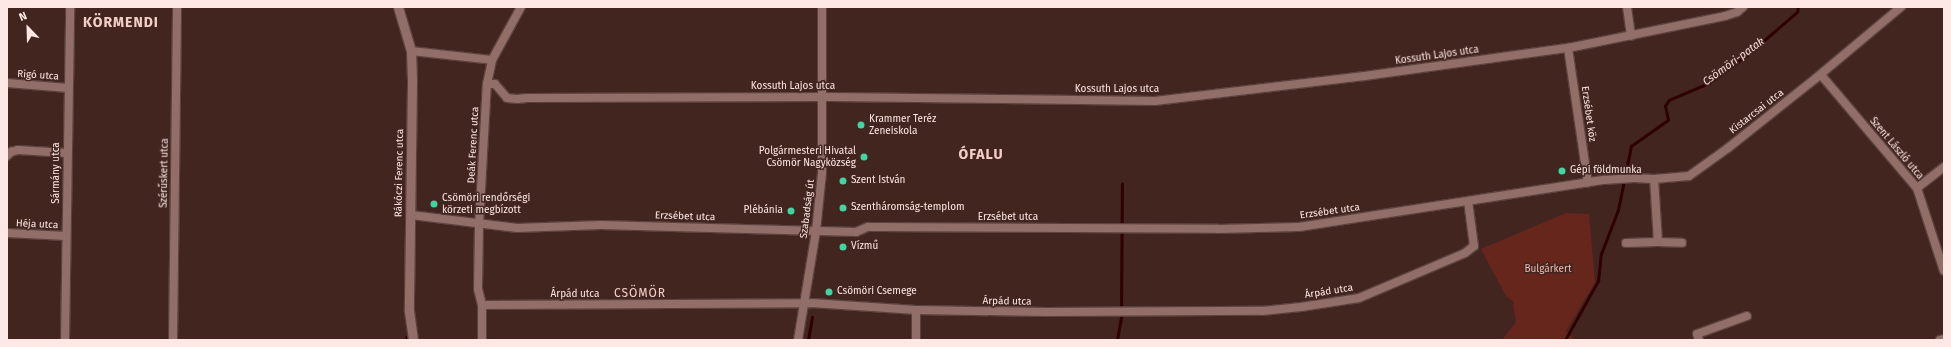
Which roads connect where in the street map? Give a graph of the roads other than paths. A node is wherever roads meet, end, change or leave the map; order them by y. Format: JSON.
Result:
{"nodes":[{"id":1,"x":70,"y":7,"type":"edge"},
{"id":2,"x":177,"y":7,"type":"edge"},
{"id":3,"x":398,"y":7,"type":"edge"},
{"id":4,"x":521,"y":7,"type":"edge"},
{"id":5,"x":822,"y":7,"type":"edge"},
{"id":6,"x":1627,"y":7,"type":"edge"},
{"id":7,"x":1743,"y":7,"type":"edge"},
{"id":8,"x":1901,"y":7,"type":"edge"},
{"id":9,"x":1631,"y":36,"type":"junction"},
{"id":10,"x":1568,"y":48,"type":"junction"},
{"id":11,"x":410,"y":51,"type":"junction"},
{"id":12,"x":492,"y":60,"type":"junction"},
{"id":13,"x":1820,"y":75,"type":"junction"},
{"id":14,"x":7,"y":83,"type":"edge"},
{"id":15,"x":487,"y":84,"type":"junction"},
{"id":16,"x":68,"y":88,"type":"junction"},
{"id":17,"x":823,"y":98,"type":"junction"},
{"id":18,"x":67,"y":153,"type":"junction"},
{"id":19,"x":7,"y":156,"type":"edge"},
{"id":20,"x":1944,"y":167,"type":"edge"},
{"id":21,"x":1654,"y":179,"type":"junction"},
{"id":22,"x":1604,"y":180,"type":"joint"},
{"id":23,"x":1588,"y":183,"type":"junction"},
{"id":24,"x":1917,"y":188,"type":"junction"},
{"id":25,"x":1468,"y":201,"type":"junction"},
{"id":26,"x":411,"y":215,"type":"junction"},
{"id":27,"x":479,"y":224,"type":"junction"},
{"id":28,"x":816,"y":231,"type":"junction"},
{"id":29,"x":7,"y":233,"type":"edge"},
{"id":30,"x":66,"y":236,"type":"junction"},
{"id":31,"x":1658,"y":242,"type":"junction"},
{"id":32,"x":1626,"y":243,"type":"dead end"},
{"id":33,"x":1682,"y":244,"type":"dead end"},
{"id":34,"x":1944,"y":271,"type":"edge"},
{"id":35,"x":804,"y":304,"type":"junction"},
{"id":36,"x":482,"y":305,"type":"junction"},
{"id":37,"x":916,"y":310,"type":"junction"},
{"id":38,"x":1747,"y":316,"type":"dead end"},
{"id":39,"x":1944,"y":339,"type":"edge"},
{"id":40,"x":65,"y":340,"type":"edge"},
{"id":41,"x":173,"y":340,"type":"edge"},
{"id":42,"x":413,"y":340,"type":"edge"},
{"id":43,"x":482,"y":340,"type":"edge"},
{"id":44,"x":798,"y":340,"type":"edge"},
{"id":45,"x":916,"y":340,"type":"edge"},
{"id":46,"x":1699,"y":340,"type":"edge"},
{"id":47,"x":1940,"y":340,"type":"edge"}],
"edges":[{"from":1,"to":16,"type":"street","name":"Sármány utca"},
{"from":2,"to":41,"type":"street","name":"Szérűskert utca"},
{"from":3,"to":11,"type":"street","name":"Rákóczi Ferenc utca"},
{"from":4,"to":12,"type":"street","name":"Deák Ferenc utca"},
{"from":5,"to":17,"type":"street","name":"Szabadság út"},
{"from":6,"to":9,"type":"street"},
{"from":7,"to":9,"type":"street","name":"Kossuth Lajos utca"},
{"from":8,"to":13,"type":"street","name":"Kistarcsai utca"},
{"from":9,"to":10,"type":"street","name":"Kossuth Lajos utca"},
{"from":10,"to":17,"type":"street","name":"Kossuth Lajos utca"},
{"from":10,"to":23,"type":"street","name":"Erzsébet köz"},
{"from":11,"to":12,"type":"street"},
{"from":11,"to":26,"type":"street","name":"Rákóczi Ferenc utca"},
{"from":12,"to":15,"type":"street","name":"Deák Ferenc utca"},
{"from":13,"to":21,"type":"street","name":"Kistarcsai utca"},
{"from":13,"to":24,"type":"street","name":"Szent László utca"},
{"from":14,"to":16,"type":"street","name":"Rigó utca"},
{"from":15,"to":17,"type":"street","name":"Kossuth Lajos utca"},
{"from":15,"to":27,"type":"street","name":"Deák Ferenc utca"},
{"from":16,"to":18,"type":"street","name":"Sármány utca"},
{"from":17,"to":28,"type":"street","name":"Szabadság út"},
{"from":18,"to":19,"type":"street"},
{"from":18,"to":30,"type":"street","name":"Sármány utca"},
{"from":20,"to":24,"type":"street"},
{"from":21,"to":22,"type":"street","name":"Kistarcsai utca"},
{"from":21,"to":31,"type":"street"},
{"from":22,"to":23,"type":"street","name":"Erzsébet utca"},
{"from":23,"to":25,"type":"street","name":"Erzsébet utca"},
{"from":24,"to":34,"type":"street","name":"Szent László utca"},
{"from":25,"to":28,"type":"street","name":"Erzsébet utca"},
{"from":25,"to":37,"type":"street","name":"Árpád utca"},
{"from":26,"to":27,"type":"street","name":"Erzsébet utca"},
{"from":26,"to":42,"type":"street","name":"Rákóczi Ferenc utca"},
{"from":27,"to":28,"type":"street","name":"Erzsébet utca"},
{"from":27,"to":36,"type":"street","name":"Deák Ferenc utca"},
{"from":28,"to":35,"type":"street","name":"Szabadság út"},
{"from":29,"to":30,"type":"street","name":"Héja utca"},
{"from":30,"to":40,"type":"street","name":"Sármány utca"},
{"from":31,"to":32,"type":"street"},
{"from":31,"to":33,"type":"street"},
{"from":35,"to":36,"type":"street","name":"Árpád utca"},
{"from":35,"to":37,"type":"street","name":"Árpád utca"},
{"from":35,"to":44,"type":"street","name":"Szabadság út"},
{"from":36,"to":43,"type":"street","name":"Deák Ferenc utca"},
{"from":37,"to":45,"type":"street"},
{"from":38,"to":46,"type":"street"},
{"from":39,"to":47,"type":"street"}]}
